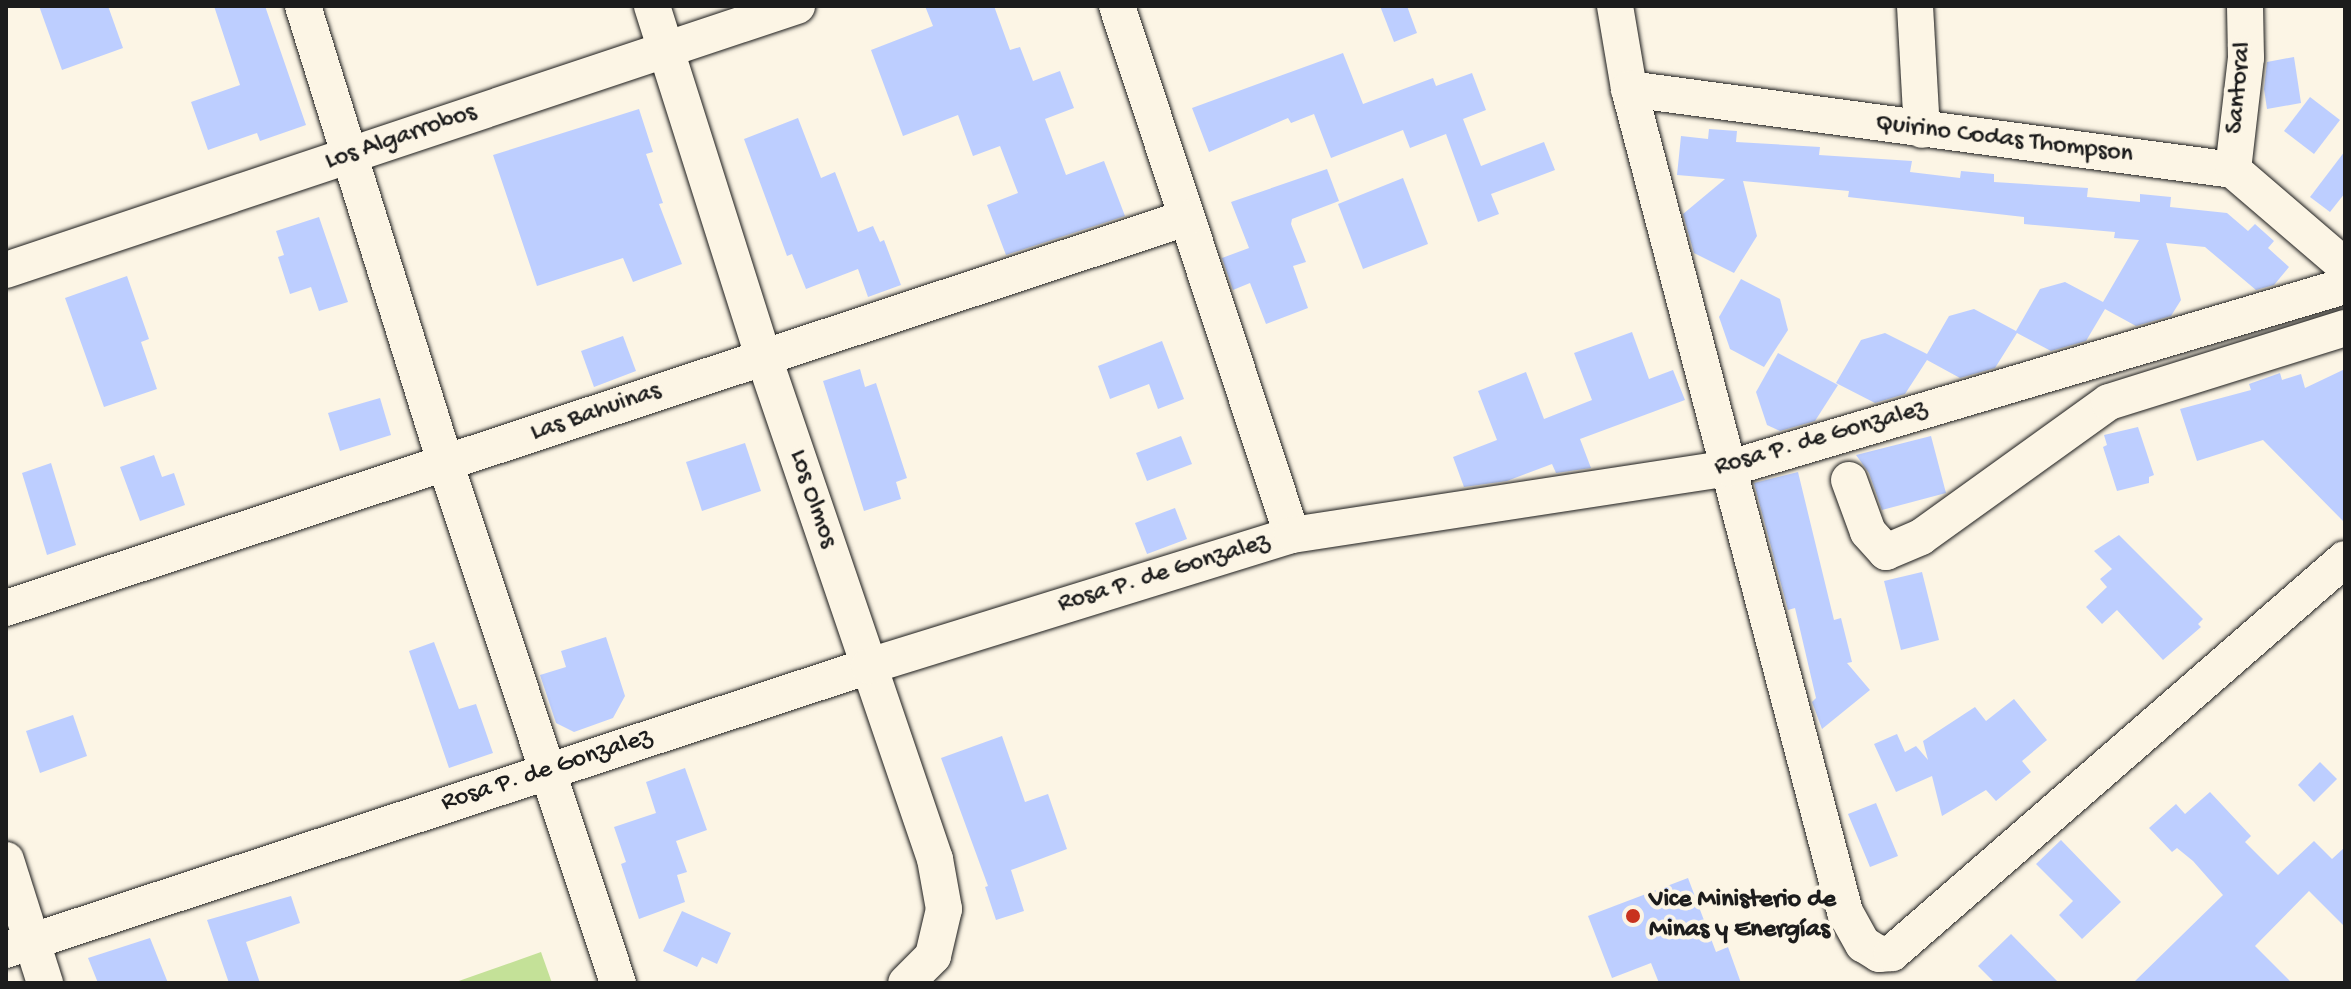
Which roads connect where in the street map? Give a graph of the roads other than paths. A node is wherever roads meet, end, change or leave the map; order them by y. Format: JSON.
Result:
{"nodes":[{"id":1,"x":303,"y":6,"type":"edge"},
{"id":2,"x":652,"y":6,"type":"edge"},
{"id":3,"x":797,"y":6,"type":"edge"},
{"id":4,"x":1117,"y":6,"type":"edge"},
{"id":5,"x":1615,"y":6,"type":"edge"},
{"id":6,"x":1915,"y":6,"type":"edge"},
{"id":7,"x":2245,"y":6,"type":"edge"},
{"id":8,"x":667,"y":49,"type":"junction"},
{"id":9,"x":1629,"y":89,"type":"junction"},
{"id":10,"x":1922,"y":130,"type":"junction"},
{"id":11,"x":351,"y":155,"type":"junction"},
{"id":12,"x":2233,"y":170,"type":"junction"},
{"id":13,"x":1186,"y":218,"type":"junction"},
{"id":14,"x":2345,"y":266,"type":"edge"},
{"id":15,"x":6,"y":270,"type":"edge"},
{"id":16,"x":2345,"y":286,"type":"edge"},
{"id":17,"x":2345,"y":328,"type":"edge"},
{"id":18,"x":763,"y":355,"type":"junction"},
{"id":19,"x":446,"y":465,"type":"junction"},
{"id":20,"x":1730,"y":468,"type":"junction"},
{"id":21,"x":1849,"y":480,"type":"dead end"},
{"id":22,"x":1292,"y":535,"type":"junction"},
{"id":23,"x":2345,"y":559,"type":"edge"},
{"id":24,"x":6,"y":608,"type":"edge"},
{"id":25,"x":869,"y":666,"type":"junction"},
{"id":26,"x":548,"y":771,"type":"junction"},
{"id":27,"x":6,"y":860,"type":"edge"},
{"id":28,"x":1863,"y":944,"type":"junction"},
{"id":29,"x":19,"y":946,"type":"edge"},
{"id":30,"x":45,"y":983,"type":"edge"},
{"id":31,"x":618,"y":983,"type":"edge"},
{"id":32,"x":906,"y":983,"type":"edge"},
{"id":33,"x":1871,"y":983,"type":"edge"}],
"edges":[{"from":1,"to":11,"type":"street"},
{"from":2,"to":8,"type":"street","name":"Los Olmos"},
{"from":3,"to":8,"type":"street","name":"Los Algarrobos"},
{"from":4,"to":13,"type":"street"},
{"from":5,"to":9,"type":"street"},
{"from":6,"to":10,"type":"street"},
{"from":7,"to":12,"type":"street","name":"Santoral"},
{"from":8,"to":11,"type":"street","name":"Los Algarrobos"},
{"from":8,"to":18,"type":"street","name":"Los Olmos"},
{"from":9,"to":10,"type":"street","name":"Quirino Codas Thompson"},
{"from":9,"to":20,"type":"street"},
{"from":10,"to":12,"type":"street","name":"Quirino Codas Thompson"},
{"from":11,"to":15,"type":"street","name":"Los Algarrobos"},
{"from":11,"to":19,"type":"street"},
{"from":12,"to":14,"type":"street"},
{"from":13,"to":18,"type":"street","name":"Las Bahuinas"},
{"from":13,"to":22,"type":"street"},
{"from":16,"to":20,"type":"street","name":"Rosa P. de Gonzalez"},
{"from":17,"to":21,"type":"street"},
{"from":18,"to":19,"type":"street","name":"Las Bahuinas"},
{"from":18,"to":25,"type":"street","name":"Los Olmos"},
{"from":19,"to":24,"type":"street","name":"Las Bahuinas"},
{"from":19,"to":26,"type":"street"},
{"from":20,"to":22,"type":"street","name":"Rosa P. de Gonzalez"},
{"from":20,"to":28,"type":"street"},
{"from":22,"to":25,"type":"street","name":"Rosa P. de Gonzalez"},
{"from":23,"to":28,"type":"street"},
{"from":25,"to":26,"type":"street","name":"Rosa P. de Gonzalez"},
{"from":25,"to":32,"type":"street","name":"Los Olmos"},
{"from":26,"to":29,"type":"street","name":"Rosa P. de Gonzalez"},
{"from":26,"to":31,"type":"street"},
{"from":27,"to":29,"type":"street"},
{"from":28,"to":33,"type":"street"},
{"from":29,"to":30,"type":"street"}]}
